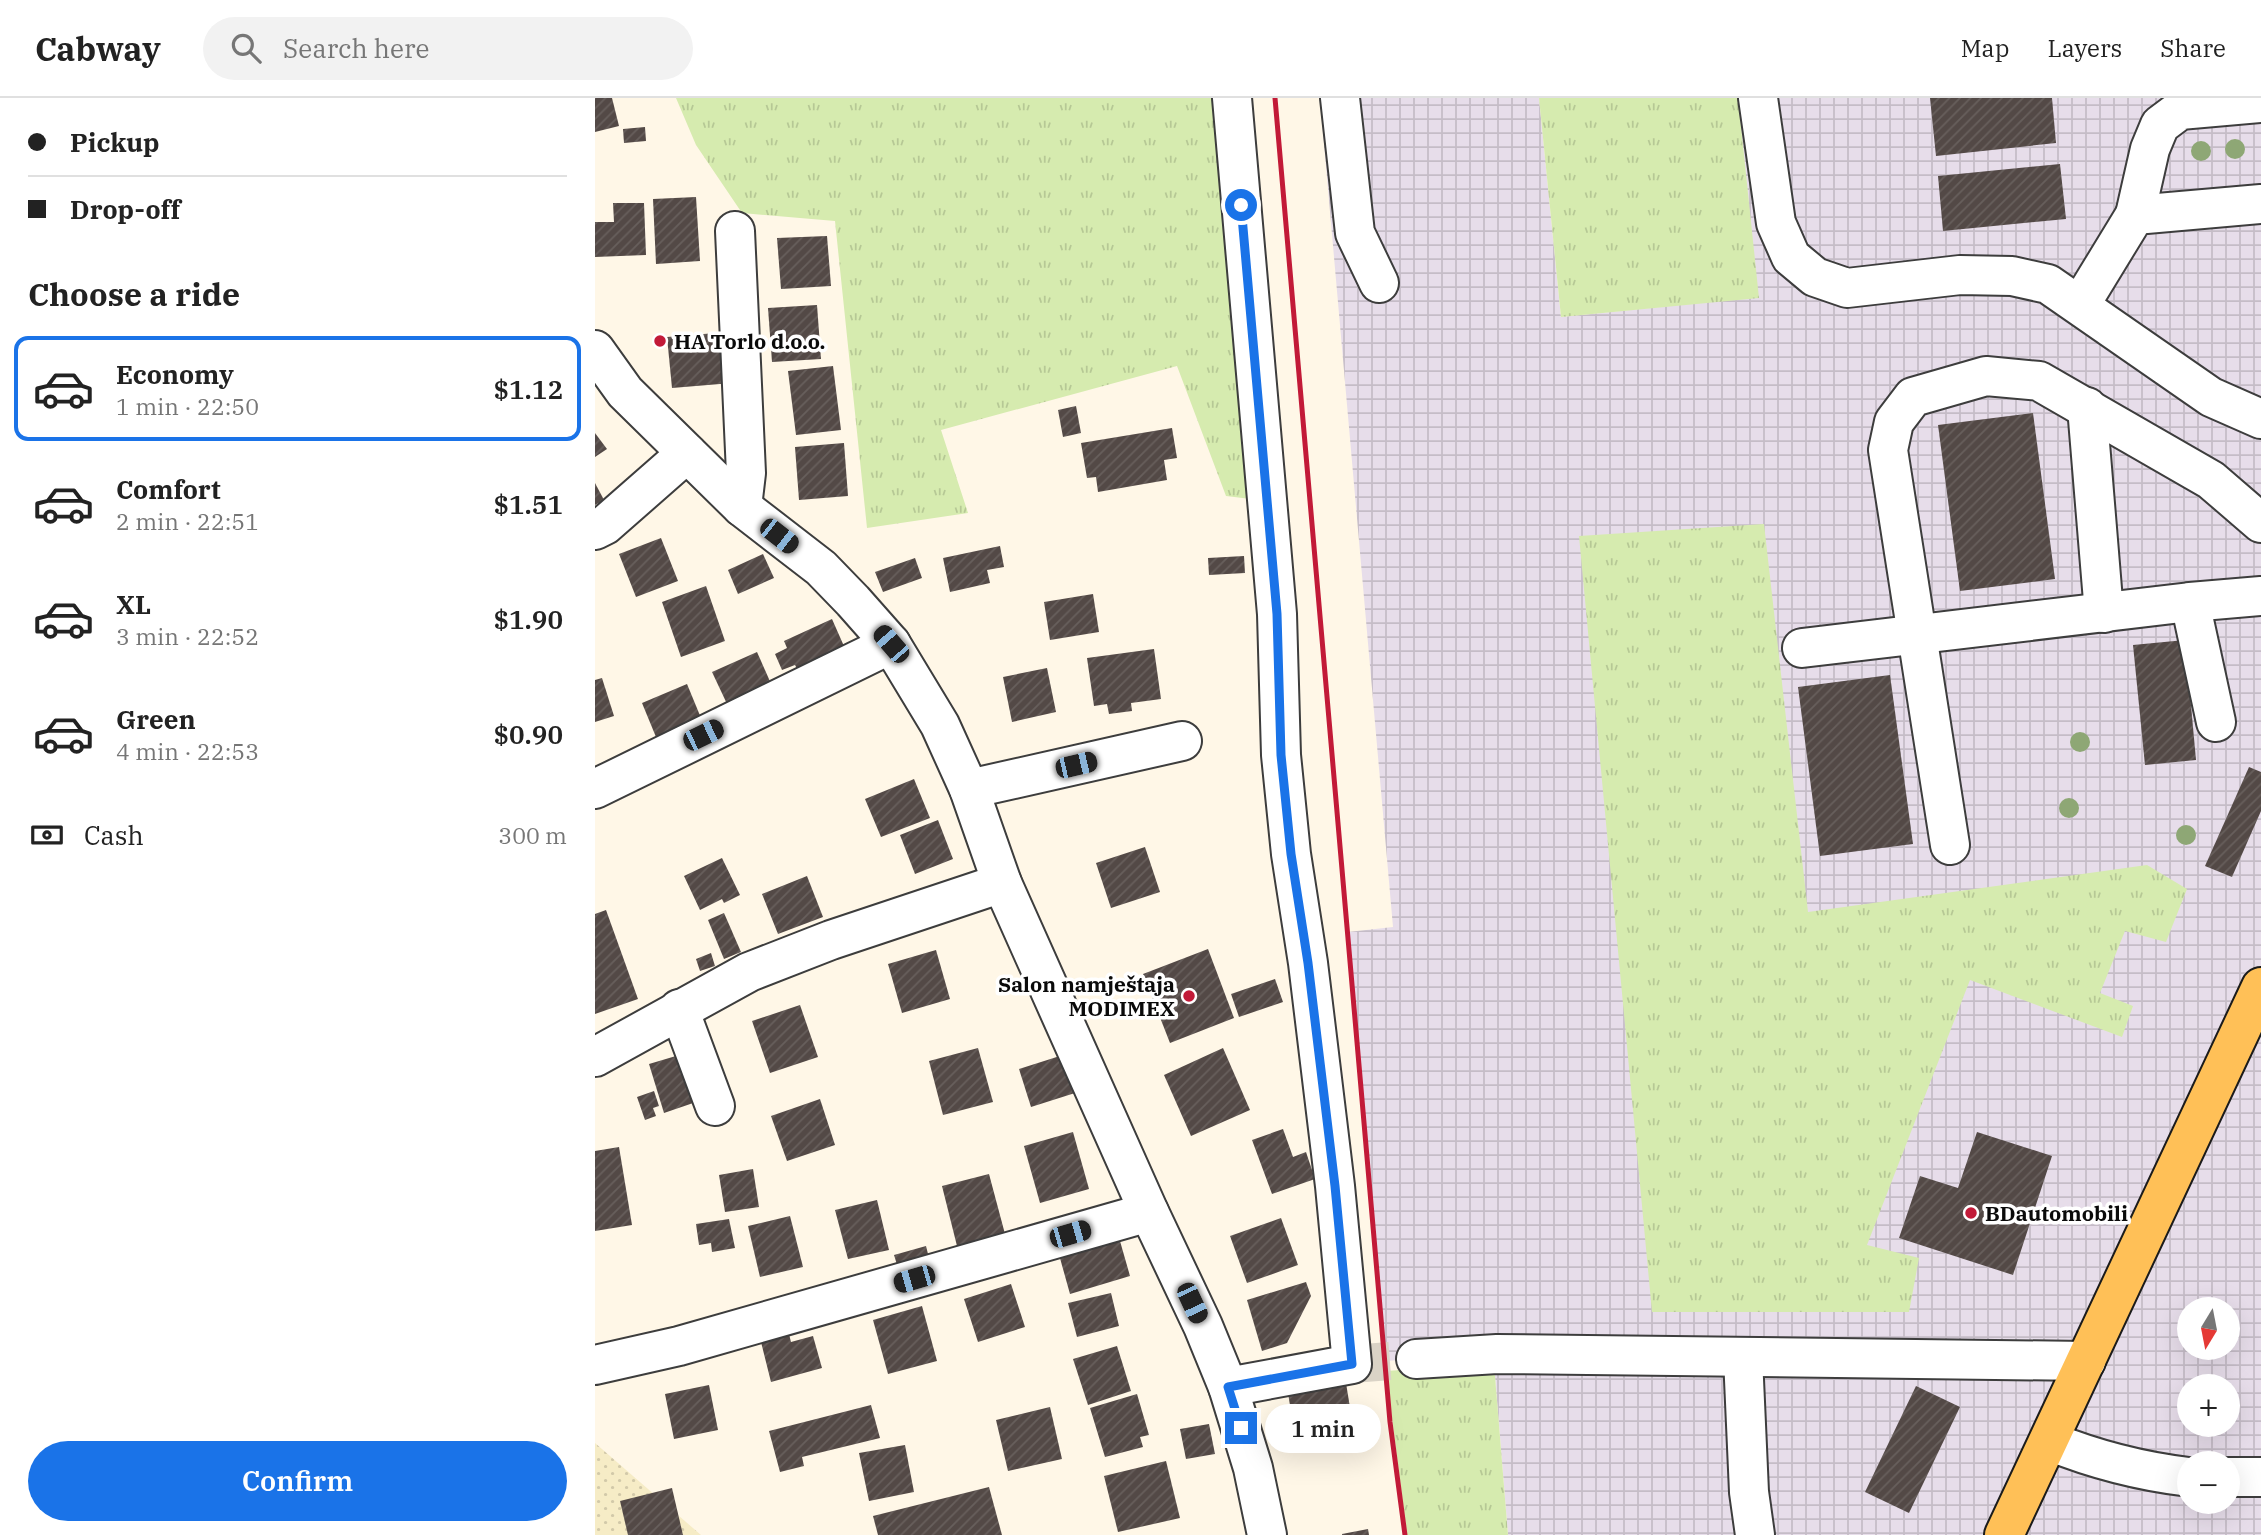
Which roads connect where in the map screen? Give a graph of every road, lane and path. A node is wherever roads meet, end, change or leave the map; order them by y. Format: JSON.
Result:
{"nodes":[{"id":1,"x":1232,"y":98,"type":"edge"},
{"id":2,"x":1340,"y":98,"type":"edge"},
{"id":3,"x":1758,"y":98,"type":"edge"},
{"id":4,"x":2261,"y":103,"type":"edge"},
{"id":5,"x":2261,"y":204,"type":"edge"},
{"id":6,"x":2135,"y":215,"type":"junction"},
{"id":7,"x":735,"y":231,"type":"dead end"},
{"id":8,"x":1379,"y":283,"type":"dead end"},
{"id":9,"x":2080,"y":305,"type":"junction"},
{"id":10,"x":595,"y":350,"type":"edge"},
{"id":11,"x":2087,"y":407,"type":"junction"},
{"id":12,"x":2261,"y":419,"type":"edge"},
{"id":13,"x":687,"y":453,"type":"junction"},
{"id":14,"x":742,"y":507,"type":"junction"},
{"id":15,"x":2261,"y":523,"type":"edge"},
{"id":16,"x":595,"y":530,"type":"edge"},
{"id":17,"x":2261,"y":596,"type":"edge"},
{"id":18,"x":2190,"y":602,"type":"junction"},
{"id":19,"x":2104,"y":613,"type":"junction"},
{"id":20,"x":1918,"y":634,"type":"junction"},
{"id":21,"x":891,"y":644,"type":"junction"},
{"id":22,"x":1803,"y":648,"type":"dead end"},
{"id":23,"x":2216,"y":722,"type":"dead end"},
{"id":24,"x":1182,"y":741,"type":"dead end"},
{"id":25,"x":595,"y":789,"type":"edge"},
{"id":26,"x":969,"y":789,"type":"junction"},
{"id":27,"x":1950,"y":845,"type":"dead end"},
{"id":28,"x":1002,"y":883,"type":"junction"},
{"id":29,"x":2261,"y":987,"type":"edge"},
{"id":30,"x":679,"y":1009,"type":"junction"},
{"id":31,"x":595,"y":1057,"type":"edge"},
{"id":32,"x":715,"y":1106,"type":"dead end"},
{"id":33,"x":1149,"y":1212,"type":"junction"},
{"id":34,"x":1743,"y":1357,"type":"junction"},
{"id":35,"x":1416,"y":1359,"type":"tunnel mouth"},
{"id":36,"x":2085,"y":1361,"type":"junction"},
{"id":37,"x":595,"y":1365,"type":"edge"},
{"id":38,"x":1228,"y":1387,"type":"junction"},
{"id":39,"x":2049,"y":1441,"type":"junction"},
{"id":40,"x":2177,"y":1475,"type":"edge"},
{"id":41,"x":2240,"y":1477,"type":"edge"},
{"id":42,"x":2261,"y":1477,"type":"edge"},
{"id":43,"x":1267,"y":1535,"type":"edge"},
{"id":44,"x":1755,"y":1535,"type":"edge"},
{"id":45,"x":2004,"y":1535,"type":"edge"}],
"edges":[{"from":1,"to":38,"type":"street"},
{"from":2,"to":8,"type":"street"},
{"from":3,"to":9,"type":"street"},
{"from":4,"to":6,"type":"street"},
{"from":5,"to":6,"type":"street"},
{"from":6,"to":9,"type":"street"},
{"from":7,"to":14,"type":"street"},
{"from":9,"to":12,"type":"street"},
{"from":10,"to":13,"type":"street"},
{"from":11,"to":15,"type":"street"},
{"from":11,"to":19,"type":"street"},
{"from":11,"to":20,"type":"street"},
{"from":13,"to":14,"type":"street"},
{"from":13,"to":16,"type":"street"},
{"from":14,"to":21,"type":"street"},
{"from":17,"to":18,"type":"street"},
{"from":18,"to":19,"type":"street"},
{"from":18,"to":23,"type":"street"},
{"from":19,"to":20,"type":"street"},
{"from":20,"to":22,"type":"street"},
{"from":20,"to":27,"type":"street"},
{"from":21,"to":25,"type":"street"},
{"from":21,"to":26,"type":"street"},
{"from":24,"to":26,"type":"street"},
{"from":26,"to":28,"type":"street"},
{"from":28,"to":30,"type":"street"},
{"from":28,"to":33,"type":"street"},
{"from":29,"to":36,"type":"main road"},
{"from":30,"to":31,"type":"street"},
{"from":30,"to":32,"type":"street"},
{"from":33,"to":37,"type":"street"},
{"from":33,"to":38,"type":"street"},
{"from":34,"to":35,"type":"street"},
{"from":34,"to":36,"type":"street"},
{"from":34,"to":44,"type":"street"},
{"from":36,"to":39,"type":"main road"},
{"from":38,"to":43,"type":"street"},
{"from":39,"to":40,"type":"street"},
{"from":39,"to":45,"type":"main road"},
{"from":41,"to":42,"type":"street"}]}
